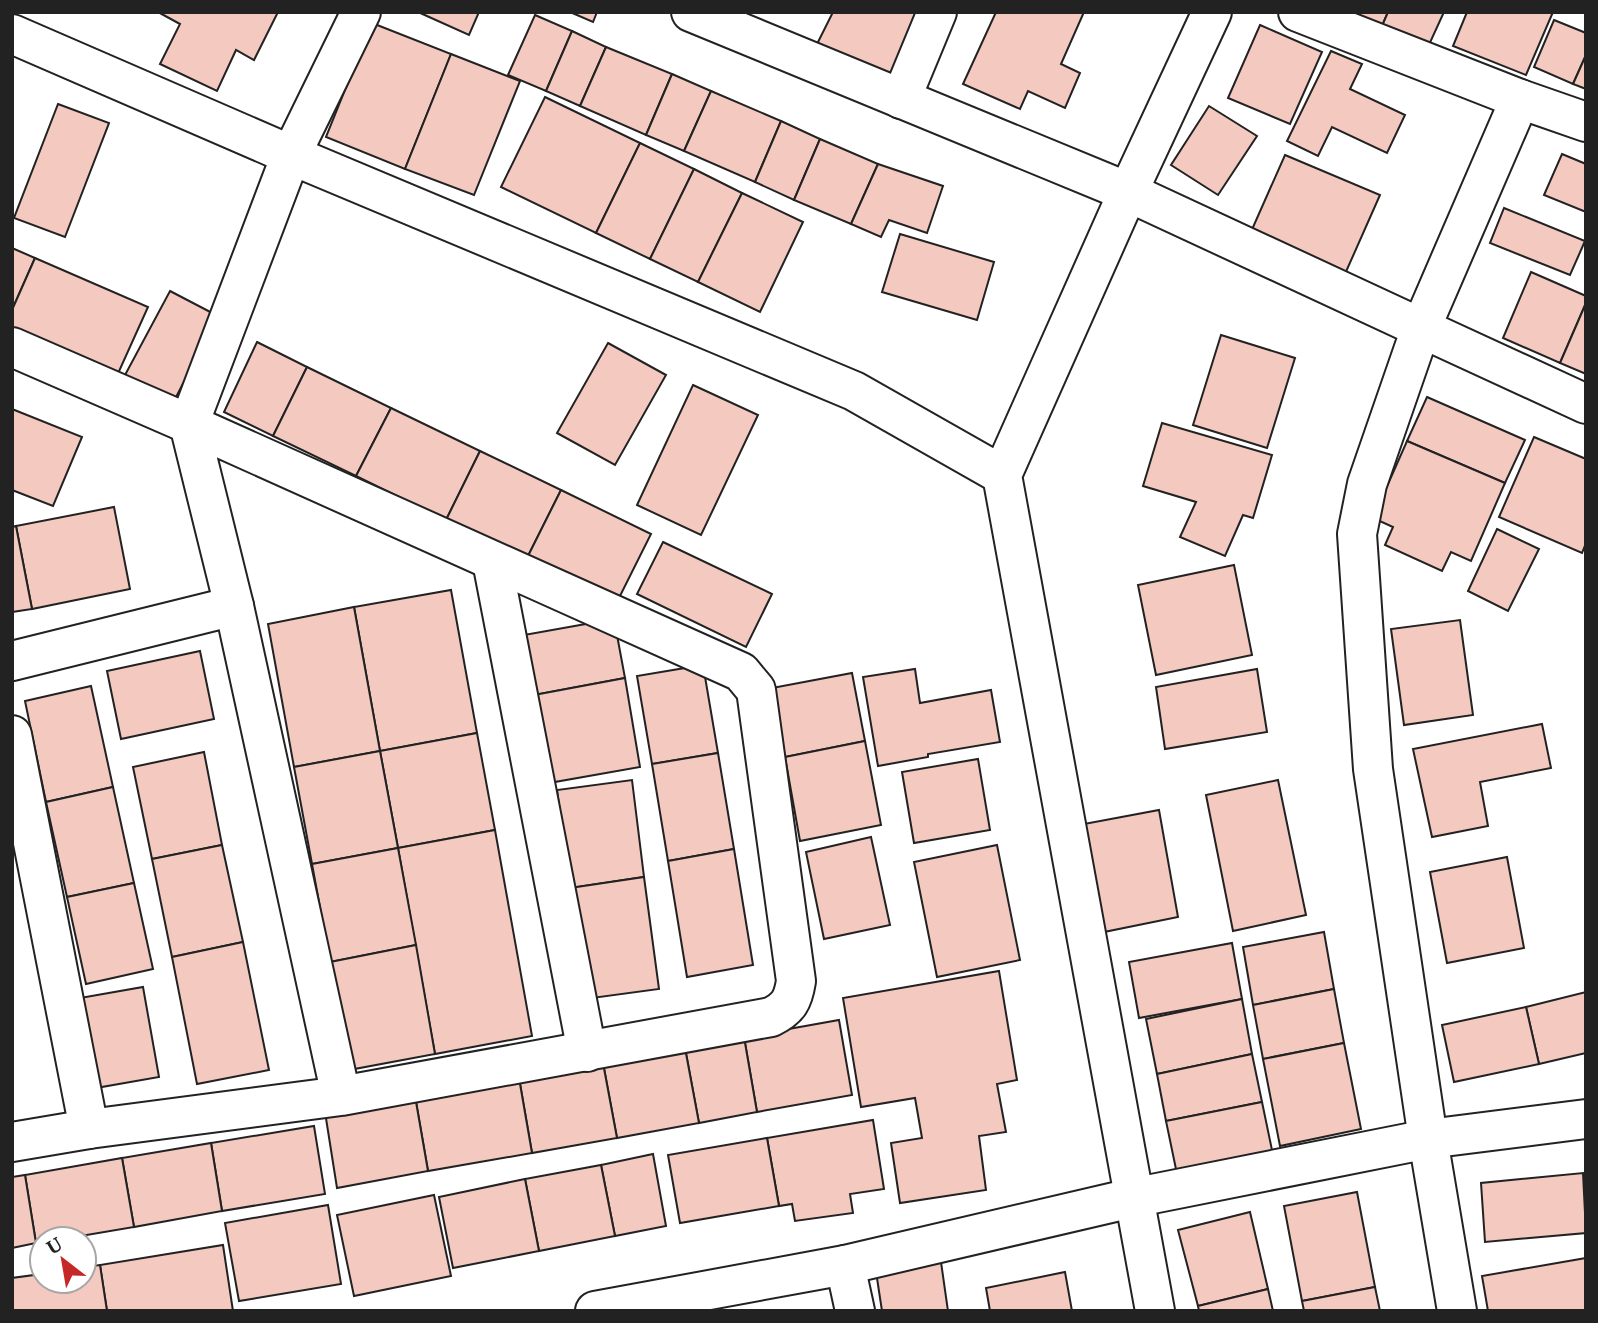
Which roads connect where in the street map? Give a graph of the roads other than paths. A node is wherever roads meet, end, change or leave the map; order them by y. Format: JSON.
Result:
{"nodes":[{"id":1,"x":361,"y":12,"type":"edge"},
{"id":2,"x":691,"y":12,"type":"edge"},
{"id":3,"x":937,"y":12,"type":"edge"},
{"id":4,"x":1212,"y":12,"type":"edge"},
{"id":5,"x":1298,"y":12,"type":"edge"},
{"id":6,"x":12,"y":34,"type":"edge"},
{"id":7,"x":901,"y":99,"type":"junction"},
{"id":8,"x":1520,"y":99,"type":"junction"},
{"id":9,"x":1586,"y":122,"type":"edge"},
{"id":10,"x":291,"y":155,"type":"junction"},
{"id":11,"x":1128,"y":192,"type":"junction"},
{"id":12,"x":1422,"y":328,"type":"junction"},
{"id":13,"x":12,"y":348,"type":"edge"},
{"id":14,"x":1586,"y":404,"type":"edge"},
{"id":15,"x":189,"y":424,"type":"junction"},
{"id":16,"x":1002,"y":475,"type":"junction"},
{"id":17,"x":492,"y":561,"type":"junction"},
{"id":18,"x":234,"y":606,"type":"junction"},
{"id":19,"x":12,"y":661,"type":"edge"},
{"id":20,"x":12,"y":735,"type":"edge"},
{"id":21,"x":587,"y":1052,"type":"junction"},
{"id":22,"x":341,"y":1096,"type":"junction"},
{"id":23,"x":1586,"y":1119,"type":"edge"},
{"id":24,"x":89,"y":1129,"type":"junction"},
{"id":25,"x":1428,"y":1139,"type":"junction"},
{"id":26,"x":12,"y":1142,"type":"edge"},
{"id":27,"x":1132,"y":1198,"type":"junction"},
{"id":28,"x":845,"y":1265,"type":"junction"},
{"id":29,"x":613,"y":1309,"type":"edge"},
{"id":30,"x":855,"y":1311,"type":"edge"},
{"id":31,"x":1155,"y":1311,"type":"edge"},
{"id":32,"x":1457,"y":1311,"type":"edge"}],
"edges":[{"from":1,"to":10,"type":"street"},
{"from":2,"to":7,"type":"street"},
{"from":3,"to":7,"type":"street"},
{"from":4,"to":11,"type":"street"},
{"from":5,"to":8,"type":"street"},
{"from":6,"to":10,"type":"street"},
{"from":7,"to":11,"type":"street"},
{"from":8,"to":9,"type":"street"},
{"from":8,"to":12,"type":"street"},
{"from":10,"to":15,"type":"street"},
{"from":10,"to":16,"type":"street"},
{"from":11,"to":12,"type":"street"},
{"from":11,"to":16,"type":"street"},
{"from":12,"to":14,"type":"street"},
{"from":12,"to":25,"type":"street"},
{"from":13,"to":15,"type":"street"},
{"from":15,"to":17,"type":"street"},
{"from":15,"to":18,"type":"street"},
{"from":16,"to":27,"type":"street"},
{"from":17,"to":21,"type":"street"},
{"from":17,"to":21,"type":"street"},
{"from":18,"to":19,"type":"street"},
{"from":18,"to":22,"type":"street"},
{"from":20,"to":24,"type":"street"},
{"from":21,"to":22,"type":"street"},
{"from":22,"to":24,"type":"street"},
{"from":23,"to":25,"type":"street"},
{"from":24,"to":26,"type":"street"},
{"from":25,"to":27,"type":"street"},
{"from":25,"to":32,"type":"street"},
{"from":27,"to":28,"type":"street"},
{"from":27,"to":31,"type":"street"},
{"from":28,"to":29,"type":"street"},
{"from":28,"to":30,"type":"street"}]}
